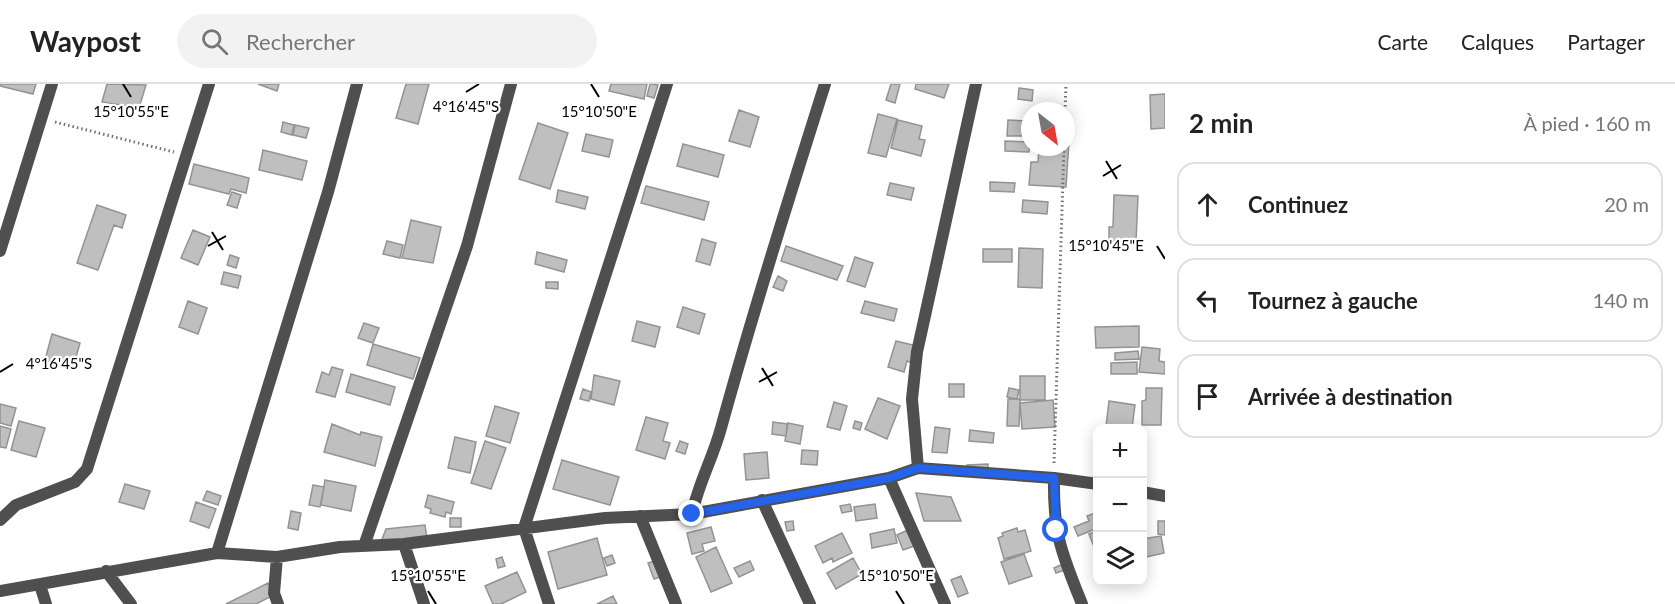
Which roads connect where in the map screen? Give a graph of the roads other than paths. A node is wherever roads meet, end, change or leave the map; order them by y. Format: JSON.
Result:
{"nodes":[{"id":1,"x":52,"y":84,"type":"edge"},
{"id":2,"x":209,"y":84,"type":"edge"},
{"id":3,"x":357,"y":84,"type":"edge"},
{"id":4,"x":511,"y":84,"type":"edge"},
{"id":5,"x":667,"y":84,"type":"edge"},
{"id":6,"x":825,"y":84,"type":"edge"},
{"id":7,"x":976,"y":84,"type":"edge"},
{"id":8,"x":0,"y":251,"type":"edge"},
{"id":9,"x":918,"y":468,"type":"junction"},
{"id":10,"x":890,"y":478,"type":"junction"},
{"id":11,"x":1054,"y":478,"type":"junction"},
{"id":12,"x":1093,"y":483,"type":"edge"},
{"id":13,"x":1147,"y":493,"type":"edge"},
{"id":14,"x":1165,"y":496,"type":"edge"},
{"id":15,"x":762,"y":501,"type":"junction"},
{"id":16,"x":692,"y":514,"type":"junction"},
{"id":17,"x":640,"y":516,"type":"junction"},
{"id":18,"x":0,"y":520,"type":"edge"},
{"id":19,"x":524,"y":528,"type":"junction"},
{"id":20,"x":404,"y":544,"type":"junction"},
{"id":21,"x":364,"y":546,"type":"junction"},
{"id":22,"x":217,"y":553,"type":"junction"},
{"id":23,"x":277,"y":558,"type":"junction"},
{"id":24,"x":106,"y":571,"type":"junction"},
{"id":25,"x":40,"y":585,"type":"junction"},
{"id":26,"x":0,"y":591,"type":"edge"},
{"id":27,"x":45,"y":604,"type":"edge"},
{"id":28,"x":131,"y":604,"type":"edge"},
{"id":29,"x":278,"y":604,"type":"edge"},
{"id":30,"x":424,"y":604,"type":"edge"},
{"id":31,"x":549,"y":604,"type":"edge"},
{"id":32,"x":675,"y":604,"type":"edge"},
{"id":33,"x":810,"y":604,"type":"edge"},
{"id":34,"x":945,"y":604,"type":"edge"},
{"id":35,"x":1082,"y":604,"type":"edge"}],
"edges":[{"from":1,"to":8,"type":"street"},
{"from":2,"to":18,"type":"street"},
{"from":3,"to":22,"type":"street"},
{"from":4,"to":21,"type":"street"},
{"from":5,"to":19,"type":"street"},
{"from":6,"to":16,"type":"street"},
{"from":7,"to":9,"type":"street"},
{"from":9,"to":10,"type":"street"},
{"from":9,"to":11,"type":"street"},
{"from":10,"to":15,"type":"street"},
{"from":10,"to":34,"type":"street"},
{"from":11,"to":12,"type":"street"},
{"from":11,"to":35,"type":"street"},
{"from":13,"to":14,"type":"street"},
{"from":15,"to":16,"type":"street"},
{"from":15,"to":33,"type":"street"},
{"from":16,"to":17,"type":"street"},
{"from":17,"to":19,"type":"street"},
{"from":17,"to":32,"type":"street"},
{"from":19,"to":20,"type":"street"},
{"from":19,"to":31,"type":"street"},
{"from":20,"to":21,"type":"street"},
{"from":20,"to":30,"type":"street"},
{"from":21,"to":23,"type":"street"},
{"from":22,"to":23,"type":"street"},
{"from":22,"to":24,"type":"street"},
{"from":23,"to":29,"type":"street"},
{"from":24,"to":25,"type":"street"},
{"from":24,"to":28,"type":"street"},
{"from":25,"to":26,"type":"street"},
{"from":25,"to":27,"type":"street"}]}
